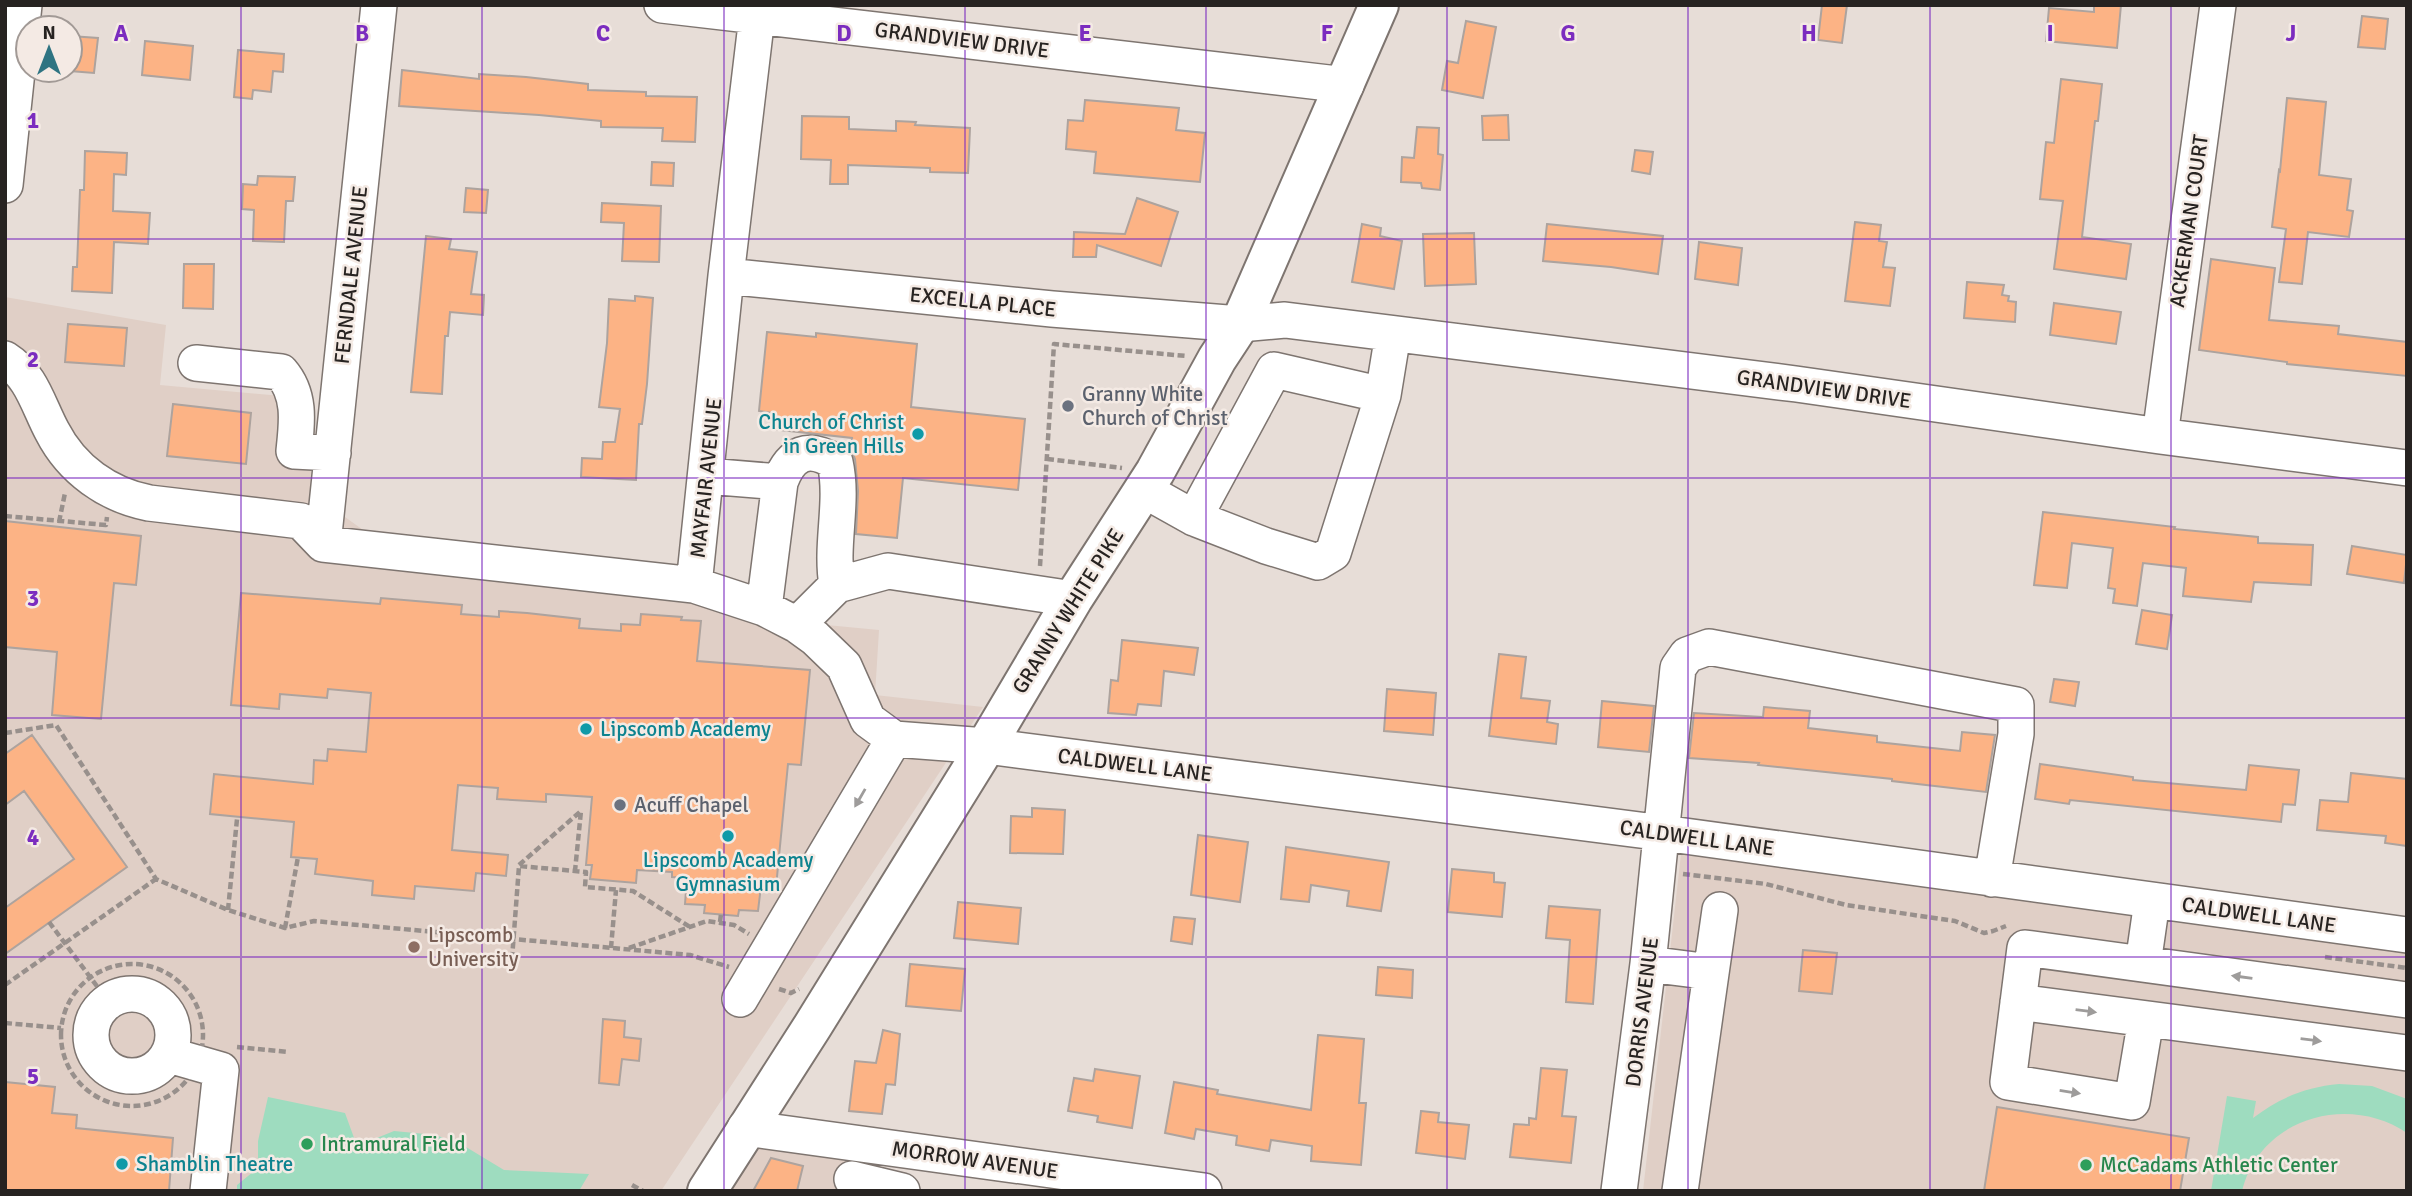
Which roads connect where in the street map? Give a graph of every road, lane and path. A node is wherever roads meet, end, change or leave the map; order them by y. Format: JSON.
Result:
{"nodes":[{"id":1,"x":24,"y":5,"type":"edge"},
{"id":2,"x":379,"y":5,"type":"edge"},
{"id":3,"x":662,"y":5,"type":"edge"},
{"id":4,"x":1379,"y":5,"type":"edge"},
{"id":5,"x":2218,"y":5,"type":"edge"},
{"id":6,"x":757,"y":16,"type":"junction"},
{"id":7,"x":1346,"y":85,"type":"junction"},
{"id":8,"x":5,"y":185,"type":"edge"},
{"id":9,"x":726,"y":276,"type":"junction"},
{"id":10,"x":1240,"y":324,"type":"junction"},
{"id":11,"x":1393,"y":334,"type":"junction"},
{"id":12,"x":5,"y":359,"type":"edge"},
{"id":13,"x":1217,"y":359,"type":"junction"},
{"id":14,"x":196,"y":363,"type":"dead end"},
{"id":15,"x":1383,"y":395,"type":"junction"},
{"id":16,"x":2160,"y":436,"type":"junction"},
{"id":17,"x":333,"y":453,"type":"junction"},
{"id":18,"x":1047,"y":459,"type":"junction"},
{"id":19,"x":2407,"y":468,"type":"edge"},
{"id":20,"x":707,"y":476,"type":"junction"},
{"id":21,"x":1149,"y":481,"type":"junction"},
{"id":22,"x":780,"y":482,"type":"junction"},
{"id":23,"x":66,"y":489,"type":"dead end"},
{"id":24,"x":5,"y":516,"type":"edge"},
{"id":25,"x":1194,"y":518,"type":"junction"},
{"id":26,"x":59,"y":522,"type":"junction"},
{"id":27,"x":106,"y":525,"type":"dead end"},
{"id":28,"x":323,"y":544,"type":"junction"},
{"id":29,"x":694,"y":585,"type":"junction"},
{"id":30,"x":837,"y":585,"type":"junction"},
{"id":31,"x":1056,"y":597,"type":"junction"},
{"id":32,"x":764,"y":608,"type":"junction"},
{"id":33,"x":797,"y":625,"type":"junction"},
{"id":34,"x":5,"y":733,"type":"edge"},
{"id":35,"x":894,"y":739,"type":"junction"},
{"id":36,"x":986,"y":746,"type":"junction"},
{"id":37,"x":237,"y":819,"type":"dead end"},
{"id":38,"x":1663,"y":833,"type":"junction"},
{"id":39,"x":298,"y":857,"type":"dead end"},
{"id":40,"x":519,"y":866,"type":"junction"},
{"id":41,"x":575,"y":871,"type":"junction"},
{"id":42,"x":156,"y":879,"type":"junction"},
{"id":43,"x":1992,"y":879,"type":"junction"},
{"id":44,"x":616,"y":890,"type":"junction"},
{"id":45,"x":2152,"y":901,"type":"junction"},
{"id":46,"x":228,"y":910,"type":"junction"},
{"id":47,"x":1720,"y":910,"type":"dead end"},
{"id":48,"x":721,"y":914,"type":"dead end"},
{"id":49,"x":49,"y":922,"type":"dead end"},
{"id":50,"x":720,"y":922,"type":"junction"},
{"id":51,"x":690,"y":927,"type":"junction"},
{"id":52,"x":285,"y":928,"type":"junction"},
{"id":53,"x":2407,"y":935,"type":"edge"},
{"id":54,"x":513,"y":937,"type":"junction"},
{"id":55,"x":65,"y":942,"type":"junction"},
{"id":56,"x":772,"y":947,"type":"junction"},
{"id":57,"x":611,"y":948,"type":"junction"},
{"id":58,"x":625,"y":950,"type":"junction"},
{"id":59,"x":512,"y":959,"type":"dead end"},
{"id":60,"x":1648,"y":964,"type":"junction"},
{"id":61,"x":2143,"y":964,"type":"junction"},
{"id":62,"x":1712,"y":972,"type":"junction"},
{"id":63,"x":805,"y":980,"type":"dead end"},
{"id":64,"x":5,"y":985,"type":"edge"},
{"id":65,"x":99,"y":989,"type":"junction"},
{"id":66,"x":747,"y":989,"type":"junction"},
{"id":67,"x":2407,"y":1000,"type":"edge"},
{"id":68,"x":2018,"y":1002,"type":"junction"},
{"id":69,"x":2146,"y":1019,"type":"junction"},
{"id":70,"x":5,"y":1023,"type":"edge"},
{"id":71,"x":61,"y":1028,"type":"junction"},
{"id":72,"x":2407,"y":1053,"type":"edge"},
{"id":73,"x":183,"y":1059,"type":"junction"},
{"id":74,"x":745,"y":1128,"type":"junction"},
{"id":75,"x":858,"y":1144,"type":"junction"},
{"id":76,"x":632,"y":1185,"type":"dead end"},
{"id":77,"x":851,"y":1185,"type":"edge"},
{"id":78,"x":208,"y":1191,"type":"edge"},
{"id":79,"x":643,"y":1191,"type":"edge"},
{"id":80,"x":707,"y":1191,"type":"edge"},
{"id":81,"x":902,"y":1191,"type":"edge"},
{"id":82,"x":1204,"y":1191,"type":"edge"},
{"id":83,"x":1619,"y":1191,"type":"edge"},
{"id":84,"x":1681,"y":1191,"type":"edge"}],
"edges":[{"from":1,"to":8,"type":"street"},
{"from":2,"to":17,"type":"street","name":"FERNDALE AVENUE"},
{"from":3,"to":6,"type":"street","name":"GRANDVIEW DRIVE"},
{"from":4,"to":7,"type":"main road","name":"GRANNY WHITE PIKE"},
{"from":5,"to":16,"type":"street","name":"ACKERMAN COURT"},
{"from":6,"to":7,"type":"street","name":"GRANDVIEW DRIVE"},
{"from":6,"to":9,"type":"street","name":"MAYFAIR AVENUE"},
{"from":7,"to":10,"type":"main road","name":"GRANNY WHITE PIKE"},
{"from":9,"to":10,"type":"street","name":"EXCELLA PLACE"},
{"from":9,"to":20,"type":"street","name":"MAYFAIR AVENUE"},
{"from":10,"to":11,"type":"street","name":"GRANDVIEW DRIVE"},
{"from":10,"to":13,"type":"main road","name":"GRANNY WHITE PIKE"},
{"from":11,"to":15,"type":"street"},
{"from":11,"to":16,"type":"street","name":"GRANDVIEW DRIVE"},
{"from":12,"to":28,"type":"street"},
{"from":13,"to":18,"type":"path"},
{"from":13,"to":21,"type":"main road","name":"GRANNY WHITE PIKE"},
{"from":14,"to":17,"type":"street"},
{"from":15,"to":25,"type":"street"},
{"from":15,"to":25,"type":"street"},
{"from":16,"to":19,"type":"street","name":"GRANDVIEW DRIVE"},
{"from":17,"to":28,"type":"street","name":"FERNDALE AVENUE"},
{"from":18,"to":21,"type":"path"},
{"from":18,"to":31,"type":"path"},
{"from":20,"to":22,"type":"street"},
{"from":20,"to":29,"type":"street","name":"MAYFAIR AVENUE"},
{"from":21,"to":25,"type":"street"},
{"from":21,"to":31,"type":"main road","name":"GRANNY WHITE PIKE"},
{"from":22,"to":30,"type":"street"},
{"from":22,"to":32,"type":"street"},
{"from":23,"to":26,"type":"path"},
{"from":24,"to":26,"type":"path"},
{"from":26,"to":27,"type":"path"},
{"from":28,"to":29,"type":"street"},
{"from":29,"to":32,"type":"street","name":"MAYFAIR AVENUE"},
{"from":30,"to":31,"type":"street"},
{"from":30,"to":33,"type":"street"},
{"from":31,"to":36,"type":"main road","name":"GRANNY WHITE PIKE"},
{"from":32,"to":33,"type":"street","name":"MAYFAIR AVENUE"},
{"from":33,"to":35,"type":"street","name":"MAYFAIR AVENUE"},
{"from":34,"to":42,"type":"path"},
{"from":35,"to":36,"type":"street"},
{"from":35,"to":56,"type":"street","one_way":true},
{"from":36,"to":38,"type":"street","name":"CALDWELL LANE"},
{"from":36,"to":74,"type":"main road","name":"GRANNY WHITE PIKE"},
{"from":37,"to":46,"type":"path"},
{"from":38,"to":43,"type":"street","name":"CALDWELL LANE"},
{"from":38,"to":43,"type":"street","name":"DORRIS AVENUE"},
{"from":38,"to":60,"type":"street","name":"DORRIS AVENUE"},
{"from":39,"to":52,"type":"path"},
{"from":40,"to":41,"type":"path"},
{"from":40,"to":41,"type":"path"},
{"from":40,"to":54,"type":"path"},
{"from":41,"to":44,"type":"path"},
{"from":42,"to":46,"type":"path"},
{"from":42,"to":55,"type":"path"},
{"from":43,"to":45,"type":"street","name":"CALDWELL LANE"},
{"from":44,"to":51,"type":"path"},
{"from":44,"to":57,"type":"path"},
{"from":45,"to":53,"type":"street","name":"CALDWELL LANE"},
{"from":45,"to":61,"type":"street"},
{"from":46,"to":52,"type":"path"},
{"from":47,"to":62,"type":"street"},
{"from":48,"to":50,"type":"path"},
{"from":49,"to":55,"type":"path"},
{"from":50,"to":51,"type":"path"},
{"from":50,"to":56,"type":"path"},
{"from":51,"to":58,"type":"path"},
{"from":52,"to":54,"type":"path"},
{"from":54,"to":57,"type":"path"},
{"from":54,"to":59,"type":"path"},
{"from":55,"to":64,"type":"path"},
{"from":55,"to":65,"type":"path"},
{"from":56,"to":66,"type":"street"},
{"from":57,"to":58,"type":"path"},
{"from":58,"to":66,"type":"path"},
{"from":60,"to":62,"type":"street"},
{"from":60,"to":83,"type":"street","name":"DORRIS AVENUE"},
{"from":67,"to":61,"type":"street","one_way":true},
{"from":61,"to":68,"type":"street"},
{"from":62,"to":84,"type":"street"},
{"from":63,"to":66,"type":"path"},
{"from":65,"to":71,"type":"path"},
{"from":65,"to":73,"type":"street"},
{"from":65,"to":73,"type":"street"},
{"from":65,"to":73,"type":"path"},
{"from":68,"to":69,"type":"street","one_way":true},
{"from":68,"to":69,"type":"street","one_way":true},
{"from":69,"to":72,"type":"street","one_way":true},
{"from":70,"to":71,"type":"path"},
{"from":71,"to":73,"type":"path"},
{"from":73,"to":78,"type":"street"},
{"from":74,"to":75,"type":"street","name":"MORROW AVENUE"},
{"from":74,"to":80,"type":"main road","name":"GRANNY WHITE PIKE"},
{"from":75,"to":77,"type":"street"},
{"from":75,"to":82,"type":"street","name":"MORROW AVENUE"},
{"from":76,"to":79,"type":"path"},
{"from":77,"to":81,"type":"street"}]}
